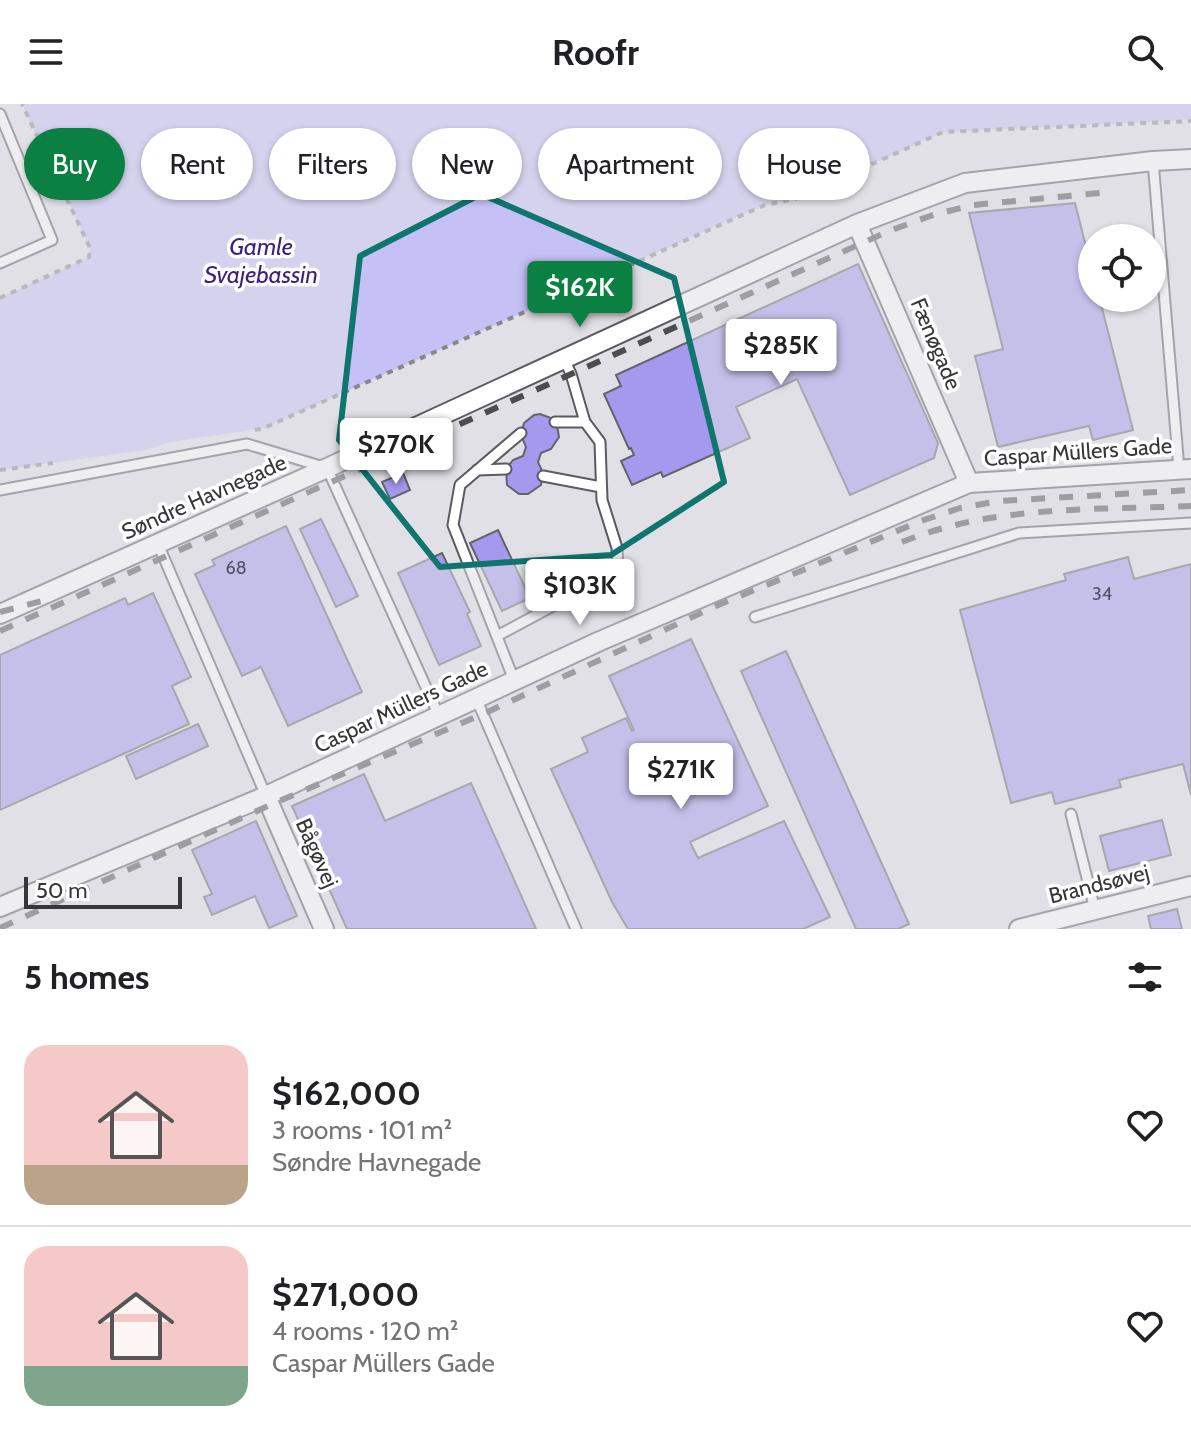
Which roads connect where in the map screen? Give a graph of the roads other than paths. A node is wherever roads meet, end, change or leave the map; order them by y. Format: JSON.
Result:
{"nodes":[{"id":1,"x":0,"y":114,"type":"edge"},
{"id":2,"x":1191,"y":159,"type":"edge"},
{"id":3,"x":1153,"y":161,"type":"junction"},
{"id":4,"x":857,"y":224,"type":"junction"},
{"id":5,"x":0,"y":263,"type":"edge"},
{"id":6,"x":564,"y":359,"type":"junction"},
{"id":7,"x":555,"y":422,"type":"dead end"},
{"id":8,"x":585,"y":422,"type":"junction"},
{"id":9,"x":521,"y":433,"type":"dead end"},
{"id":10,"x":327,"y":468,"type":"junction"},
{"id":11,"x":506,"y":469,"type":"dead end"},
{"id":12,"x":1185,"y":469,"type":"edge"},
{"id":13,"x":477,"y":470,"type":"junction"},
{"id":14,"x":543,"y":476,"type":"dead end"},
{"id":15,"x":969,"y":483,"type":"junction"},
{"id":16,"x":601,"y":487,"type":"junction"},
{"id":17,"x":0,"y":490,"type":"edge"},
{"id":18,"x":1191,"y":523,"type":"edge"},
{"id":19,"x":158,"y":544,"type":"junction"},
{"id":20,"x":0,"y":614,"type":"edge"},
{"id":21,"x":755,"y":617,"type":"dead end"},
{"id":22,"x":497,"y":636,"type":"junction"},
{"id":23,"x":514,"y":680,"type":"junction"},
{"id":24,"x":476,"y":698,"type":"junction"},
{"id":25,"x":439,"y":716,"type":"junction"},
{"id":26,"x":266,"y":796,"type":"junction"},
{"id":27,"x":1071,"y":814,"type":"dead end"},
{"id":28,"x":1191,"y":886,"type":"edge"},
{"id":29,"x":0,"y":907,"type":"edge"},
{"id":30,"x":1095,"y":910,"type":"junction"},
{"id":31,"x":324,"y":929,"type":"edge"},
{"id":32,"x":576,"y":929,"type":"edge"},
{"id":33,"x":1019,"y":929,"type":"edge"}],
"edges":[{"from":1,"to":5,"type":"lane"},
{"from":2,"to":3,"type":"street","name":"Søndre Havnegade"},
{"from":3,"to":4,"type":"street","name":"Søndre Havnegade"},
{"from":3,"to":12,"type":"lane"},
{"from":4,"to":6,"type":"street","name":"Søndre Havnegade"},
{"from":4,"to":15,"type":"street","name":"Fænøgade"},
{"from":6,"to":8,"type":"lane"},
{"from":6,"to":10,"type":"street","name":"Søndre Havnegade"},
{"from":7,"to":8,"type":"lane"},
{"from":8,"to":16,"type":"lane"},
{"from":9,"to":13,"type":"lane"},
{"from":10,"to":17,"type":"lane"},
{"from":10,"to":19,"type":"street","name":"Søndre Havnegade"},
{"from":10,"to":25,"type":"lane"},
{"from":11,"to":13,"type":"lane"},
{"from":12,"to":15,"type":"street","name":"Caspar Müllers Gade"},
{"from":13,"to":22,"type":"lane"},
{"from":14,"to":16,"type":"lane"},
{"from":15,"to":23,"type":"street","name":"Caspar Müllers Gade"},
{"from":16,"to":22,"type":"lane"},
{"from":18,"to":21,"type":"lane"},
{"from":19,"to":20,"type":"street","name":"Søndre Havnegade"},
{"from":19,"to":26,"type":"lane"},
{"from":22,"to":23,"type":"lane"},
{"from":23,"to":24,"type":"street","name":"Caspar Müllers Gade"},
{"from":24,"to":25,"type":"street","name":"Caspar Müllers Gade"},
{"from":24,"to":32,"type":"lane"},
{"from":25,"to":26,"type":"street","name":"Caspar Müllers Gade"},
{"from":26,"to":29,"type":"street","name":"Caspar Müllers Gade"},
{"from":26,"to":31,"type":"street","name":"Bågøvej"},
{"from":27,"to":30,"type":"lane"},
{"from":28,"to":30,"type":"street","name":"Brandsøvej"},
{"from":30,"to":33,"type":"street","name":"Brandsøvej"}]}
